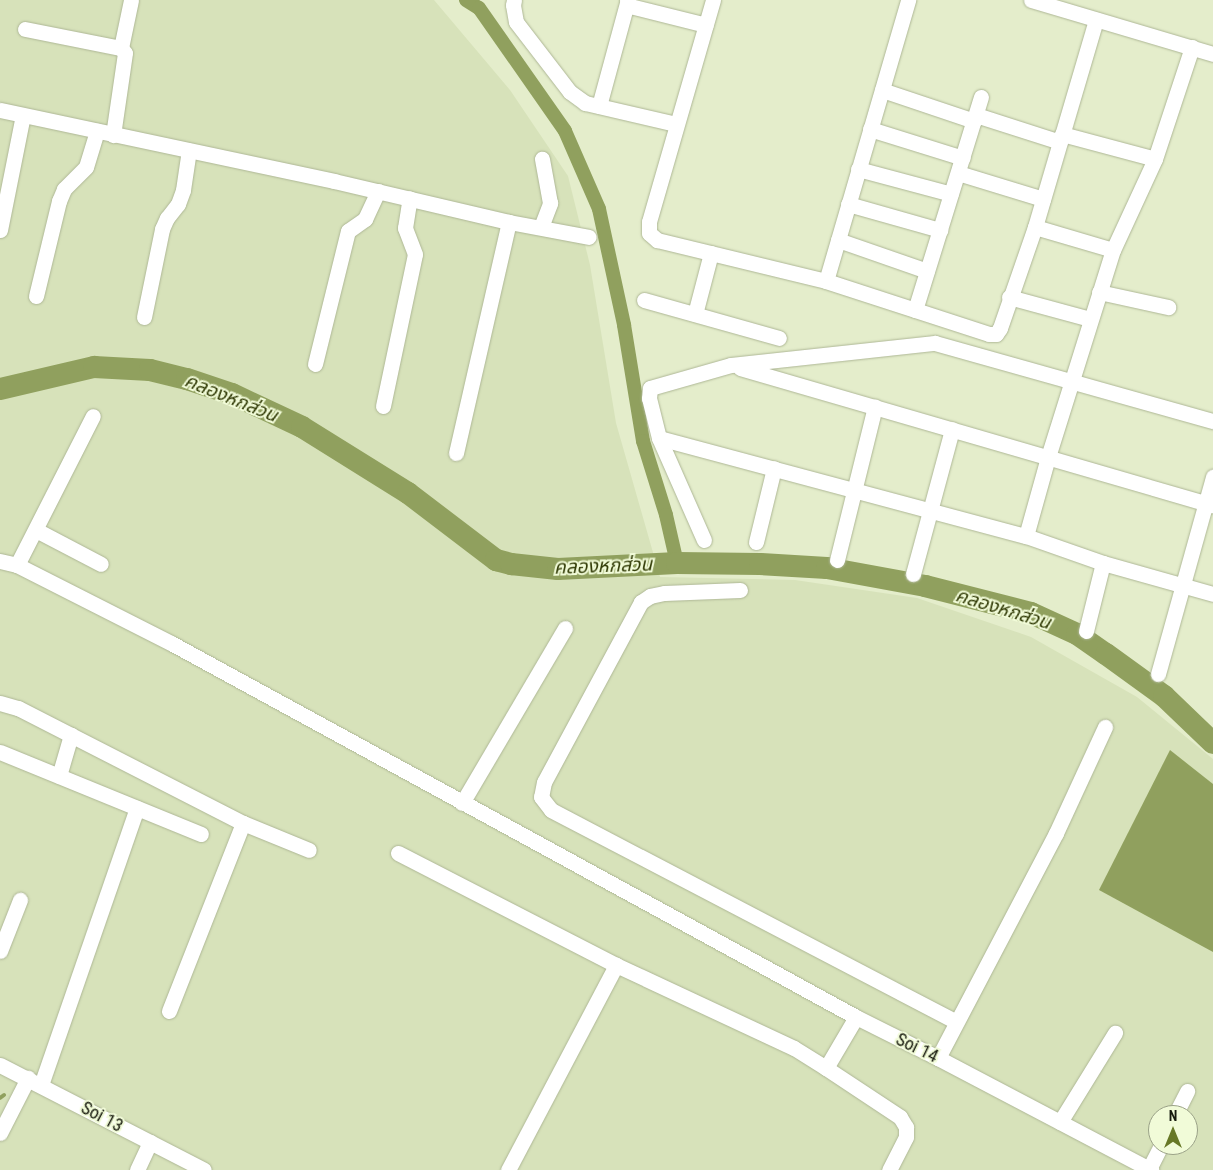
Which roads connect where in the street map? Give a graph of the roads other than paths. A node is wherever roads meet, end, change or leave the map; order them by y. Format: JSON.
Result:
{"nodes":[{"id":1,"x":131,"y":0,"type":"edge"},
{"id":2,"x":514,"y":0,"type":"edge"},
{"id":3,"x":713,"y":0,"type":"edge"},
{"id":4,"x":908,"y":0,"type":"edge"},
{"id":5,"x":1031,"y":0,"type":"edge"},
{"id":6,"x":627,"y":1,"type":"edge"},
{"id":7,"x":1077,"y":7,"type":"edge"},
{"id":8,"x":1096,"y":20,"type":"junction"},
{"id":9,"x":706,"y":25,"type":"junction"},
{"id":10,"x":25,"y":29,"type":"dead end"},
{"id":11,"x":1192,"y":47,"type":"junction"},
{"id":12,"x":121,"y":48,"type":"junction"},
{"id":13,"x":1213,"y":54,"type":"edge"},
{"id":14,"x":882,"y":90,"type":"junction"},
{"id":15,"x":982,"y":97,"type":"dead end"},
{"id":16,"x":598,"y":106,"type":"junction"},
{"id":17,"x":0,"y":110,"type":"edge"},
{"id":18,"x":23,"y":116,"type":"junction"},
{"id":19,"x":975,"y":118,"type":"junction"},
{"id":20,"x":676,"y":124,"type":"junction"},
{"id":21,"x":870,"y":129,"type":"junction"},
{"id":22,"x":97,"y":131,"type":"junction"},
{"id":23,"x":113,"y":134,"type":"junction"},
{"id":24,"x":1061,"y":138,"type":"junction"},
{"id":25,"x":189,"y":150,"type":"junction"},
{"id":26,"x":963,"y":158,"type":"junction"},
{"id":27,"x":542,"y":159,"type":"dead end"},
{"id":28,"x":1155,"y":159,"type":"junction"},
{"id":29,"x":858,"y":169,"type":"junction"},
{"id":30,"x":958,"y":174,"type":"junction"},
{"id":31,"x":378,"y":191,"type":"junction"},
{"id":32,"x":951,"y":194,"type":"junction"},
{"id":33,"x":410,"y":198,"type":"junction"},
{"id":34,"x":1043,"y":199,"type":"junction"},
{"id":35,"x":848,"y":204,"type":"junction"},
{"id":36,"x":509,"y":222,"type":"junction"},
{"id":37,"x":541,"y":227,"type":"junction"},
{"id":38,"x":1035,"y":227,"type":"junction"},
{"id":39,"x":0,"y":230,"type":"edge"},
{"id":40,"x":940,"y":230,"type":"junction"},
{"id":41,"x":589,"y":237,"type":"dead end"},
{"id":42,"x":838,"y":240,"type":"junction"},
{"id":43,"x":1112,"y":250,"type":"junction"},
{"id":44,"x":711,"y":253,"type":"junction"},
{"id":45,"x":927,"y":271,"type":"junction"},
{"id":46,"x":826,"y":281,"type":"junction"},
{"id":47,"x":1099,"y":292,"type":"junction"},
{"id":48,"x":36,"y":296,"type":"dead end"},
{"id":49,"x":1009,"y":297,"type":"junction"},
{"id":50,"x":644,"y":300,"type":"dead end"},
{"id":51,"x":1168,"y":307,"type":"dead end"},
{"id":52,"x":915,"y":310,"type":"junction"},
{"id":53,"x":696,"y":314,"type":"junction"},
{"id":54,"x":144,"y":317,"type":"dead end"},
{"id":55,"x":1090,"y":319,"type":"junction"},
{"id":56,"x":779,"y":338,"type":"dead end"},
{"id":57,"x":315,"y":364,"type":"dead end"},
{"id":58,"x":731,"y":366,"type":"junction"},
{"id":59,"x":1072,"y":382,"type":"junction"},
{"id":60,"x":382,"y":406,"type":"dead end"},
{"id":61,"x":875,"y":407,"type":"junction"},
{"id":62,"x":93,"y":416,"type":"dead end"},
{"id":63,"x":1213,"y":421,"type":"edge"},
{"id":64,"x":952,"y":429,"type":"junction"},
{"id":65,"x":659,"y":438,"type":"junction"},
{"id":66,"x":456,"y":453,"type":"dead end"},
{"id":67,"x":1048,"y":457,"type":"junction"},
{"id":68,"x":774,"y":468,"type":"junction"},
{"id":69,"x":1213,"y":477,"type":"edge"},
{"id":70,"x":854,"y":489,"type":"junction"},
{"id":71,"x":1209,"y":504,"type":"edge"},
{"id":72,"x":931,"y":509,"type":"junction"},
{"id":73,"x":36,"y":530,"type":"junction"},
{"id":74,"x":1026,"y":536,"type":"junction"},
{"id":75,"x":704,"y":540,"type":"dead end"},
{"id":76,"x":756,"y":542,"type":"dead end"},
{"id":77,"x":837,"y":560,"type":"dead end"},
{"id":78,"x":0,"y":561,"type":"edge"},
{"id":79,"x":1103,"y":563,"type":"junction"},
{"id":80,"x":101,"y":564,"type":"dead end"},
{"id":81,"x":18,"y":565,"type":"junction"},
{"id":82,"x":913,"y":574,"type":"dead end"},
{"id":83,"x":1183,"y":586,"type":"junction"},
{"id":84,"x":740,"y":590,"type":"dead end"},
{"id":85,"x":1213,"y":594,"type":"edge"},
{"id":86,"x":565,"y":628,"type":"dead end"},
{"id":87,"x":1086,"y":631,"type":"dead end"},
{"id":88,"x":1158,"y":674,"type":"dead end"},
{"id":89,"x":0,"y":703,"type":"edge"},
{"id":90,"x":1105,"y":727,"type":"dead end"},
{"id":91,"x":71,"y":735,"type":"junction"},
{"id":92,"x":0,"y":752,"type":"edge"},
{"id":93,"x":59,"y":776,"type":"junction"},
{"id":94,"x":462,"y":803,"type":"junction"},
{"id":95,"x":137,"y":808,"type":"junction"},
{"id":96,"x":243,"y":823,"type":"junction"},
{"id":97,"x":201,"y":834,"type":"dead end"},
{"id":98,"x":310,"y":850,"type":"dead end"},
{"id":99,"x":398,"y":853,"type":"dead end"},
{"id":100,"x":20,"y":900,"type":"dead end"},
{"id":101,"x":0,"y":952,"type":"edge"},
{"id":102,"x":616,"y":964,"type":"junction"},
{"id":103,"x":169,"y":1011,"type":"dead end"},
{"id":104,"x":856,"y":1018,"type":"junction"},
{"id":105,"x":956,"y":1022,"type":"junction"},
{"id":106,"x":1115,"y":1033,"type":"dead end"},
{"id":107,"x":938,"y":1058,"type":"junction"},
{"id":108,"x":0,"y":1065,"type":"edge"},
{"id":109,"x":826,"y":1068,"type":"junction"},
{"id":110,"x":35,"y":1082,"type":"junction"},
{"id":111,"x":1187,"y":1091,"type":"dead end"},
{"id":112,"x":1180,"y":1105,"type":"edge"},
{"id":113,"x":1060,"y":1122,"type":"junction"},
{"id":114,"x":0,"y":1133,"type":"edge"},
{"id":115,"x":150,"y":1142,"type":"junction"},
{"id":116,"x":1156,"y":1155,"type":"edge"},
{"id":117,"x":1150,"y":1169,"type":"edge"},
{"id":118,"x":136,"y":1170,"type":"edge"},
{"id":119,"x":204,"y":1170,"type":"edge"},
{"id":120,"x":508,"y":1170,"type":"edge"},
{"id":121,"x":889,"y":1170,"type":"edge"}],
"edges":[{"from":1,"to":12,"type":"street"},
{"from":2,"to":16,"type":"street"},
{"from":3,"to":9,"type":"street"},
{"from":4,"to":14,"type":"street"},
{"from":5,"to":7,"type":"street"},
{"from":6,"to":9,"type":"street"},
{"from":6,"to":16,"type":"street"},
{"from":7,"to":8,"type":"street"},
{"from":8,"to":11,"type":"street"},
{"from":8,"to":24,"type":"street"},
{"from":9,"to":20,"type":"street"},
{"from":10,"to":12,"type":"street"},
{"from":11,"to":13,"type":"street"},
{"from":11,"to":28,"type":"street"},
{"from":12,"to":23,"type":"street"},
{"from":14,"to":19,"type":"street"},
{"from":14,"to":21,"type":"street"},
{"from":15,"to":19,"type":"street"},
{"from":16,"to":20,"type":"street"},
{"from":17,"to":18,"type":"street"},
{"from":18,"to":22,"type":"street"},
{"from":18,"to":39,"type":"street"},
{"from":19,"to":24,"type":"street"},
{"from":19,"to":26,"type":"street"},
{"from":20,"to":44,"type":"street"},
{"from":21,"to":26,"type":"street"},
{"from":21,"to":29,"type":"street"},
{"from":22,"to":23,"type":"street"},
{"from":22,"to":48,"type":"street"},
{"from":23,"to":25,"type":"street"},
{"from":24,"to":28,"type":"street"},
{"from":24,"to":34,"type":"street"},
{"from":25,"to":31,"type":"street"},
{"from":25,"to":54,"type":"street"},
{"from":26,"to":30,"type":"street"},
{"from":27,"to":37,"type":"street"},
{"from":28,"to":43,"type":"street"},
{"from":29,"to":32,"type":"street"},
{"from":29,"to":35,"type":"street"},
{"from":30,"to":32,"type":"street"},
{"from":30,"to":34,"type":"street"},
{"from":31,"to":33,"type":"street"},
{"from":31,"to":57,"type":"street"},
{"from":32,"to":40,"type":"street"},
{"from":33,"to":36,"type":"street"},
{"from":33,"to":60,"type":"street"},
{"from":34,"to":38,"type":"street"},
{"from":35,"to":40,"type":"street"},
{"from":35,"to":42,"type":"street"},
{"from":36,"to":37,"type":"street"},
{"from":36,"to":66,"type":"street"},
{"from":37,"to":41,"type":"street"},
{"from":38,"to":43,"type":"street"},
{"from":38,"to":49,"type":"street"},
{"from":40,"to":45,"type":"street"},
{"from":42,"to":45,"type":"street"},
{"from":42,"to":46,"type":"street"},
{"from":43,"to":47,"type":"street"},
{"from":44,"to":46,"type":"street"},
{"from":44,"to":53,"type":"street"},
{"from":45,"to":52,"type":"street"},
{"from":46,"to":52,"type":"street"},
{"from":47,"to":51,"type":"street"},
{"from":47,"to":55,"type":"street"},
{"from":49,"to":52,"type":"street"},
{"from":49,"to":55,"type":"street"},
{"from":50,"to":53,"type":"street"},
{"from":53,"to":56,"type":"street"},
{"from":55,"to":59,"type":"street"},
{"from":58,"to":59,"type":"street"},
{"from":58,"to":61,"type":"street"},
{"from":58,"to":65,"type":"street"},
{"from":59,"to":63,"type":"street"},
{"from":59,"to":67,"type":"street"},
{"from":61,"to":64,"type":"street"},
{"from":61,"to":70,"type":"street"},
{"from":62,"to":73,"type":"street"},
{"from":64,"to":67,"type":"street"},
{"from":64,"to":72,"type":"street"},
{"from":65,"to":68,"type":"street"},
{"from":65,"to":75,"type":"street"},
{"from":67,"to":71,"type":"street"},
{"from":67,"to":74,"type":"street"},
{"from":68,"to":70,"type":"street"},
{"from":68,"to":76,"type":"street"},
{"from":69,"to":71,"type":"street"},
{"from":70,"to":72,"type":"street"},
{"from":70,"to":77,"type":"street"},
{"from":71,"to":83,"type":"street"},
{"from":72,"to":74,"type":"street"},
{"from":72,"to":82,"type":"street"},
{"from":73,"to":80,"type":"street"},
{"from":73,"to":81,"type":"street"},
{"from":74,"to":79,"type":"street"},
{"from":78,"to":81,"type":"street","name":"Soi 14"},
{"from":79,"to":83,"type":"street"},
{"from":79,"to":87,"type":"street"},
{"from":81,"to":94,"type":"street","name":"Soi 14"},
{"from":83,"to":85,"type":"street"},
{"from":83,"to":88,"type":"street"},
{"from":84,"to":105,"type":"street"},
{"from":86,"to":94,"type":"street"},
{"from":89,"to":91,"type":"street"},
{"from":90,"to":105,"type":"street"},
{"from":91,"to":93,"type":"street"},
{"from":91,"to":96,"type":"street"},
{"from":92,"to":93,"type":"street"},
{"from":93,"to":95,"type":"street"},
{"from":94,"to":104,"type":"street","name":"Soi 14"},
{"from":95,"to":97,"type":"street"},
{"from":95,"to":110,"type":"street"},
{"from":96,"to":98,"type":"street"},
{"from":96,"to":103,"type":"street"},
{"from":99,"to":102,"type":"street"},
{"from":100,"to":101,"type":"street"},
{"from":102,"to":109,"type":"street"},
{"from":102,"to":120,"type":"street"},
{"from":104,"to":107,"type":"street","name":"Soi 14"},
{"from":104,"to":109,"type":"street"},
{"from":105,"to":107,"type":"street"},
{"from":106,"to":113,"type":"street"},
{"from":107,"to":113,"type":"street","name":"Soi 14"},
{"from":108,"to":110,"type":"street","name":"Soi 13"},
{"from":109,"to":121,"type":"street"},
{"from":110,"to":114,"type":"street"},
{"from":110,"to":115,"type":"street","name":"Soi 13"},
{"from":111,"to":112,"type":"street"},
{"from":113,"to":117,"type":"street","name":"Soi 14"},
{"from":115,"to":118,"type":"street"},
{"from":115,"to":119,"type":"street","name":"Soi 13"},
{"from":116,"to":117,"type":"street"}]}
